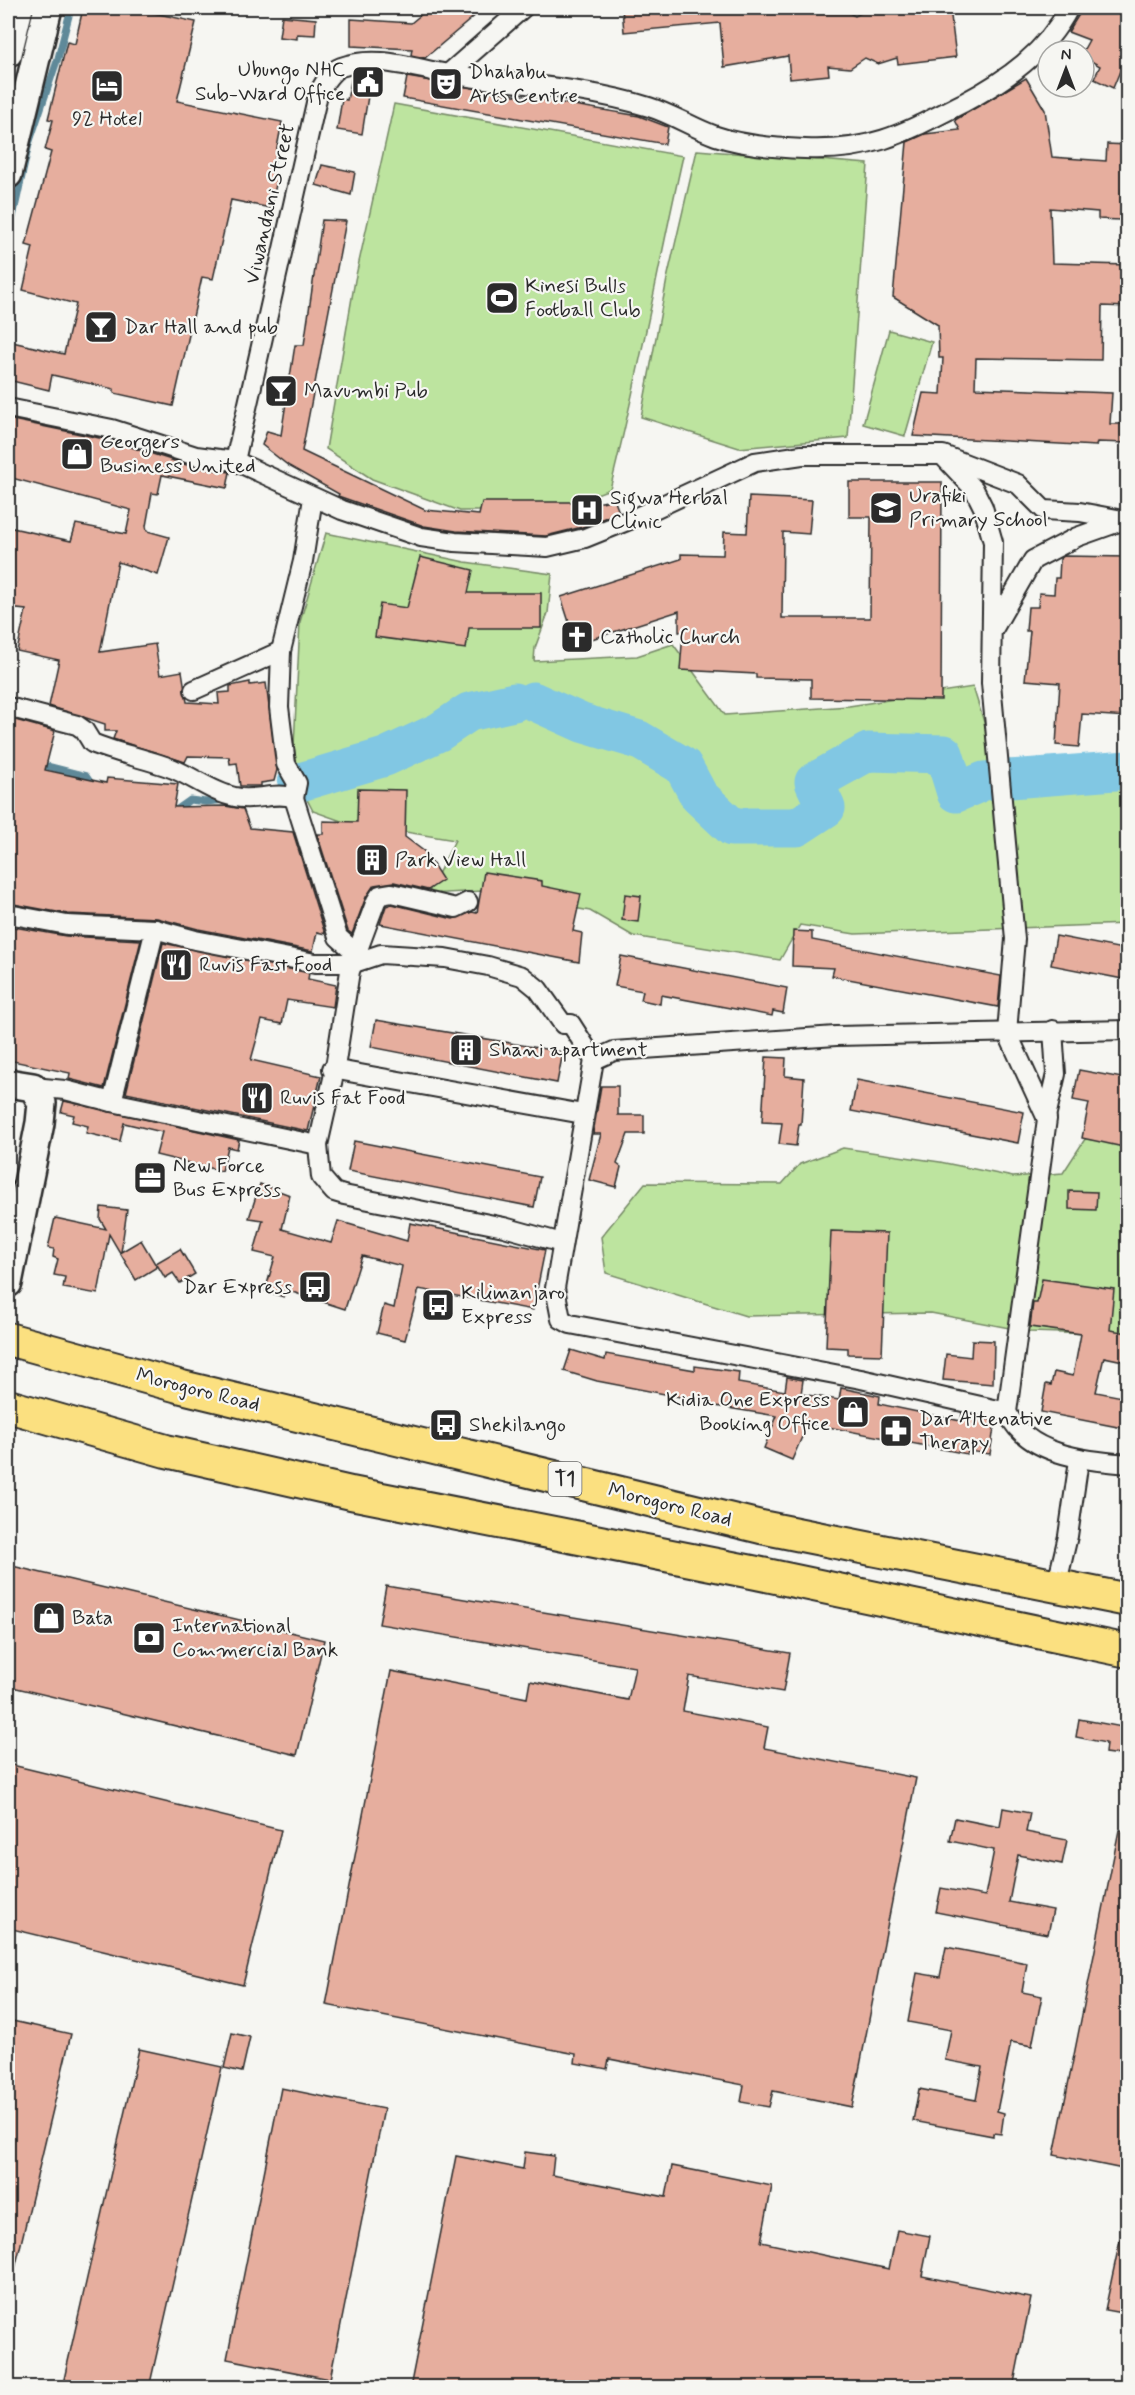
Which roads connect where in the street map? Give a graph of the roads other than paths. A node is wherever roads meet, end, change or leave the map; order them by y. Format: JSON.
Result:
{"nodes":[{"id":1,"x":19,"y":8,"type":"edge"},
{"id":2,"x":48,"y":8,"type":"edge"},
{"id":3,"x":523,"y":8,"type":"edge"},
{"id":4,"x":1069,"y":8,"type":"edge"},
{"id":5,"x":8,"y":53,"type":"edge"},
{"id":6,"x":447,"y":74,"type":"junction"},
{"id":7,"x":8,"y":174,"type":"edge"},
{"id":8,"x":8,"y":408,"type":"edge"},
{"id":9,"x":943,"y":455,"type":"junction"},
{"id":10,"x":236,"y":461,"type":"junction"},
{"id":11,"x":313,"y":498,"type":"junction"},
{"id":12,"x":1125,"y":521,"type":"edge"},
{"id":13,"x":990,"y":635,"type":"junction"},
{"id":14,"x":281,"y":651,"type":"junction"},
{"id":15,"x":194,"y":690,"type":"dead end"},
{"id":16,"x":8,"y":707,"type":"edge"},
{"id":17,"x":294,"y":798,"type":"junction"},
{"id":18,"x":468,"y":902,"type":"dead end"},
{"id":19,"x":8,"y":915,"type":"edge"},
{"id":20,"x":155,"y":929,"type":"junction"},
{"id":21,"x":355,"y":958,"type":"junction"},
{"id":22,"x":1053,"y":1030,"type":"junction"},
{"id":23,"x":1128,"y":1030,"type":"edge"},
{"id":24,"x":1007,"y":1032,"type":"junction"},
{"id":25,"x":594,"y":1060,"type":"junction"},
{"id":26,"x":332,"y":1069,"type":"junction"},
{"id":27,"x":20,"y":1085,"type":"edge"},
{"id":28,"x":112,"y":1102,"type":"junction"},
{"id":29,"x":583,"y":1114,"type":"junction"},
{"id":30,"x":1046,"y":1117,"type":"junction"},
{"id":31,"x":318,"y":1145,"type":"junction"},
{"id":32,"x":562,"y":1244,"type":"junction"},
{"id":33,"x":8,"y":1283,"type":"edge"},
{"id":34,"x":8,"y":1339,"type":"edge"},
{"id":35,"x":8,"y":1406,"type":"edge"},
{"id":36,"x":1007,"y":1412,"type":"junction"},
{"id":37,"x":1079,"y":1460,"type":"junction"},
{"id":38,"x":1128,"y":1464,"type":"edge"},
{"id":39,"x":1056,"y":1587,"type":"junction"},
{"id":40,"x":1128,"y":1600,"type":"edge"},
{"id":41,"x":1128,"y":1651,"type":"edge"}],
"edges":[{"from":1,"to":5,"type":"main road"},
{"from":2,"to":7,"type":"main road"},
{"from":3,"to":6,"type":"street"},
{"from":4,"to":6,"type":"street","name":"Viwandani Street"},
{"from":6,"to":10,"type":"street","name":"Viwandani Street"},
{"from":8,"to":10,"type":"street"},
{"from":9,"to":11,"type":"street"},
{"from":9,"to":12,"type":"street"},
{"from":9,"to":13,"type":"street"},
{"from":10,"to":11,"type":"street"},
{"from":11,"to":14,"type":"street"},
{"from":12,"to":13,"type":"street"},
{"from":13,"to":24,"type":"street"},
{"from":14,"to":15,"type":"street"},
{"from":14,"to":17,"type":"street"},
{"from":16,"to":17,"type":"street"},
{"from":17,"to":21,"type":"street"},
{"from":18,"to":21,"type":"street"},
{"from":19,"to":20,"type":"street"},
{"from":20,"to":21,"type":"street"},
{"from":20,"to":28,"type":"street"},
{"from":21,"to":25,"type":"street"},
{"from":21,"to":26,"type":"street"},
{"from":22,"to":23,"type":"street"},
{"from":22,"to":24,"type":"street"},
{"from":22,"to":30,"type":"street"},
{"from":24,"to":25,"type":"street"},
{"from":24,"to":30,"type":"street"},
{"from":25,"to":29,"type":"street"},
{"from":26,"to":29,"type":"street"},
{"from":26,"to":31,"type":"street"},
{"from":27,"to":28,"type":"street"},
{"from":27,"to":33,"type":"main road"},
{"from":28,"to":31,"type":"street"},
{"from":29,"to":32,"type":"street"},
{"from":30,"to":36,"type":"street"},
{"from":31,"to":32,"type":"street"},
{"from":32,"to":36,"type":"street"},
{"from":34,"to":39,"type":"highway","name":"Morogoro Road","number":"T1"},
{"from":35,"to":41,"type":"highway"},
{"from":36,"to":37,"type":"street"},
{"from":37,"to":38,"type":"street"},
{"from":37,"to":39,"type":"street"},
{"from":39,"to":40,"type":"highway","name":"Morogoro Road","number":"T1"}]}
